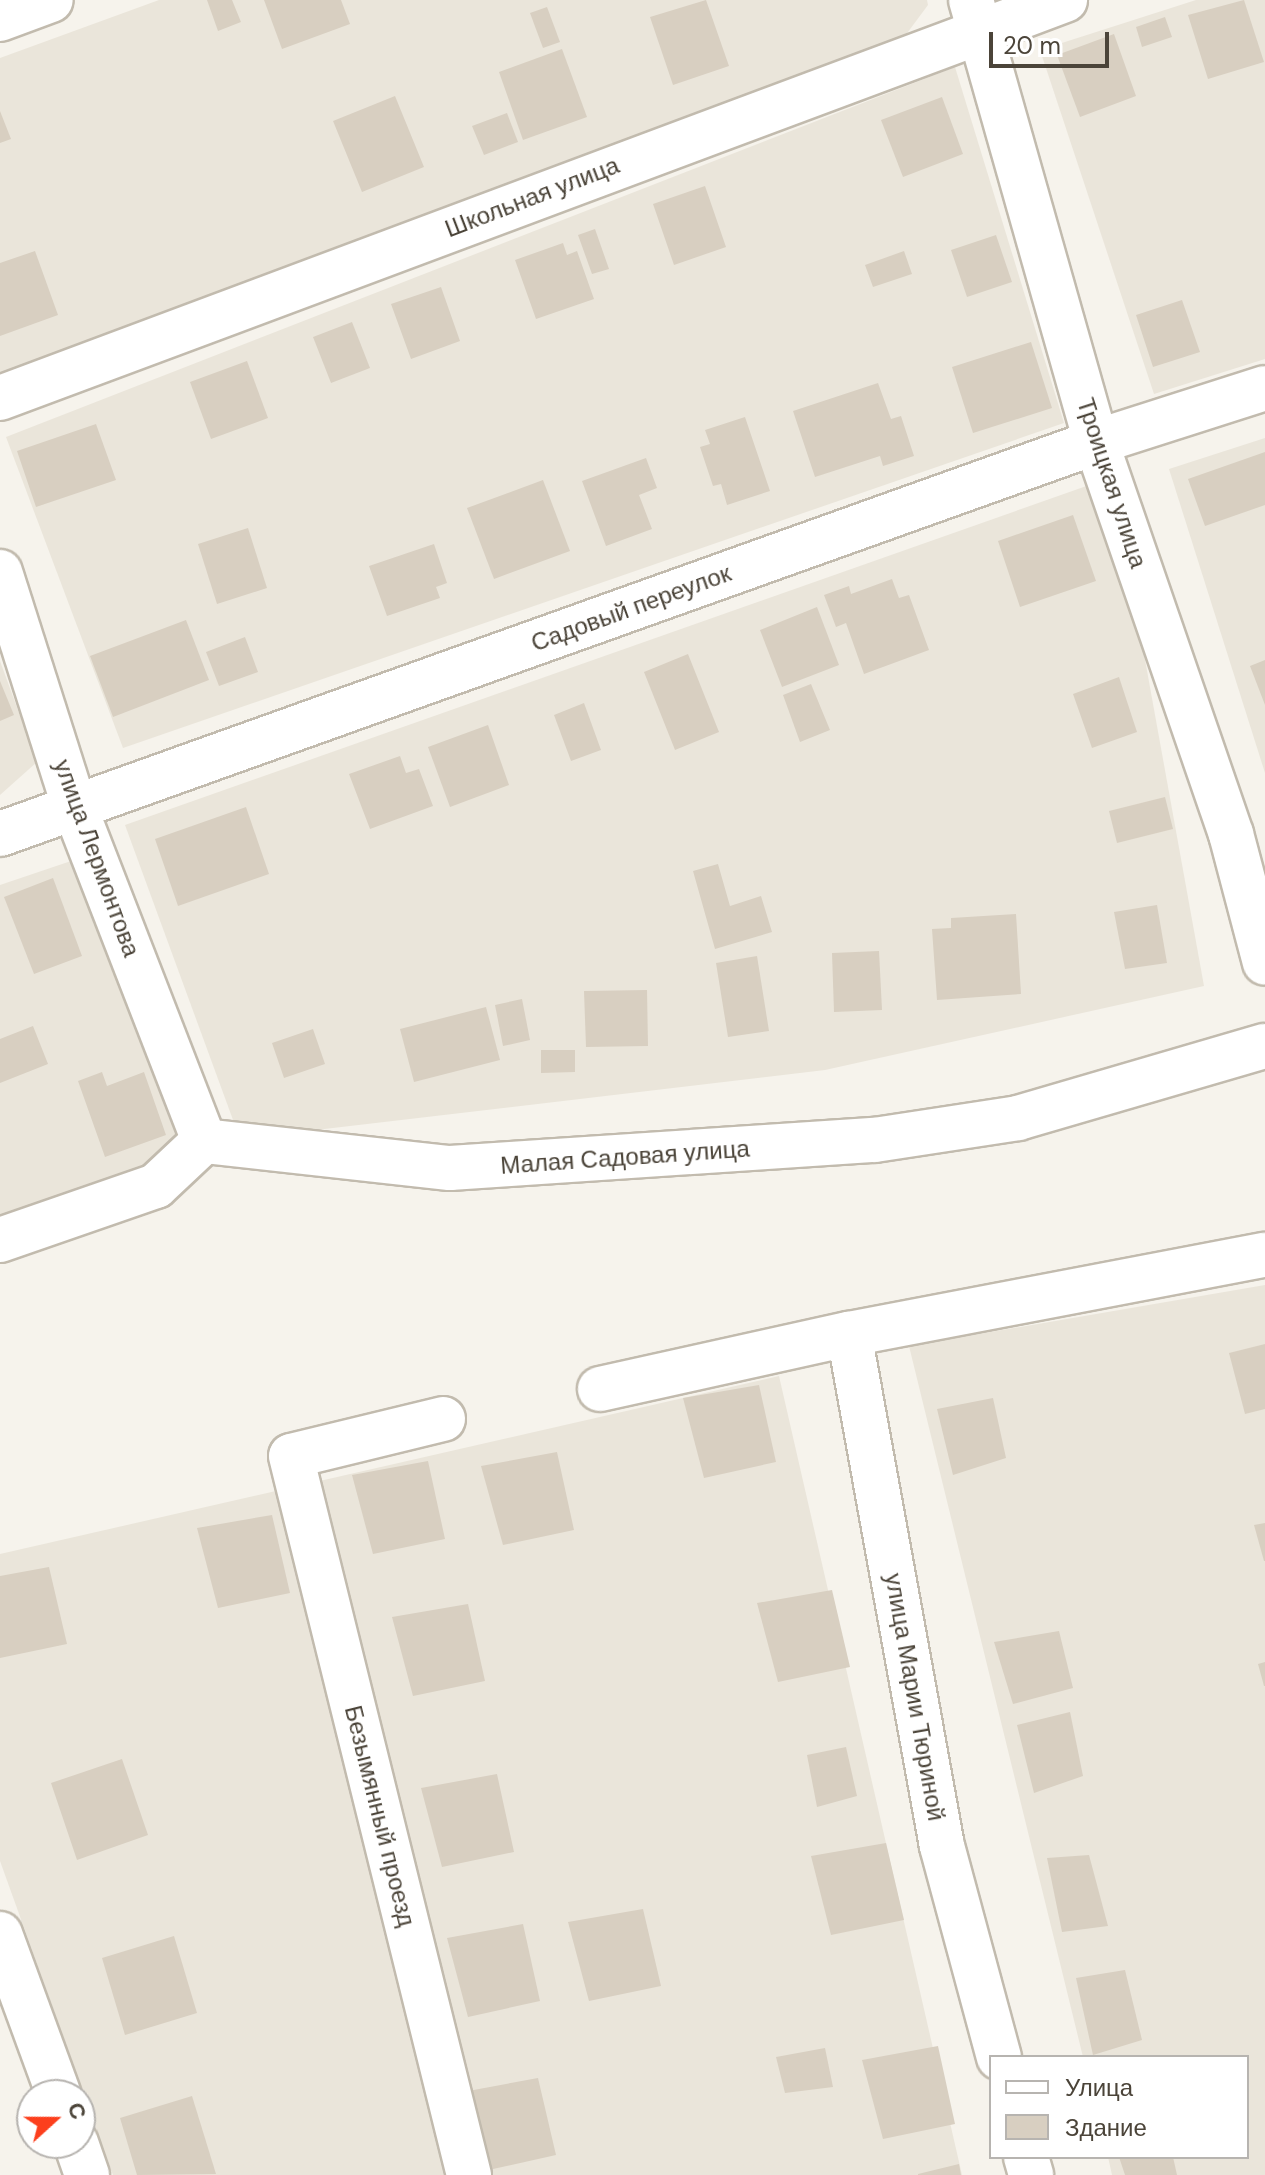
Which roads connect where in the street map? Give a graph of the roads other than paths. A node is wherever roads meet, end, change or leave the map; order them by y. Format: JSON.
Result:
{"nodes":[{"id":1,"x":51,"y":0,"type":"edge"},
{"id":2,"x":1065,"y":0,"type":"edge"},
{"id":3,"x":976,"y":14,"type":"edge"},
{"id":4,"x":0,"y":19,"type":"edge"},
{"id":5,"x":1265,"y":388,"type":"edge"},
{"id":6,"x":0,"y":398,"type":"edge"},
{"id":7,"x":1096,"y":442,"type":"junction"},
{"id":8,"x":0,"y":572,"type":"edge"},
{"id":9,"x":75,"y":808,"type":"junction"},
{"id":10,"x":0,"y":834,"type":"edge"},
{"id":11,"x":1265,"y":963,"type":"edge"},
{"id":12,"x":1265,"y":1046,"type":"edge"},
{"id":13,"x":204,"y":1141,"type":"junction"},
{"id":14,"x":0,"y":1240,"type":"edge"},
{"id":15,"x":1265,"y":1255,"type":"edge"},
{"id":16,"x":849,"y":1334,"type":"junction"},
{"id":17,"x":600,"y":1389,"type":"dead end"},
{"id":18,"x":443,"y":1419,"type":"dead end"},
{"id":19,"x":0,"y":1934,"type":"edge"},
{"id":20,"x":998,"y":2055,"type":"edge"},
{"id":21,"x":53,"y":2079,"type":"edge"},
{"id":22,"x":469,"y":2175,"type":"edge"}],
"edges":[{"from":1,"to":4,"type":"street"},
{"from":2,"to":3,"type":"street","name":"Школьная улица"},
{"from":3,"to":6,"type":"street","name":"Школьная улица"},
{"from":3,"to":7,"type":"street","name":"Троицкая улица"},
{"from":5,"to":7,"type":"street","name":"Садовый переулок"},
{"from":7,"to":9,"type":"street","name":"Садовый переулок"},
{"from":7,"to":11,"type":"street","name":"Троицкая улица"},
{"from":8,"to":9,"type":"street","name":"улица Лермонтова"},
{"from":9,"to":10,"type":"street","name":"Садовый переулок"},
{"from":9,"to":13,"type":"street","name":"улица Лермонтова"},
{"from":12,"to":13,"type":"street","name":"Малая Садовая улица"},
{"from":13,"to":14,"type":"street"},
{"from":15,"to":16,"type":"street"},
{"from":16,"to":17,"type":"street"},
{"from":16,"to":20,"type":"street","name":"улица Марии Тюриной"},
{"from":18,"to":22,"type":"street","name":"Безымянный проезд"},
{"from":19,"to":21,"type":"street"}]}
